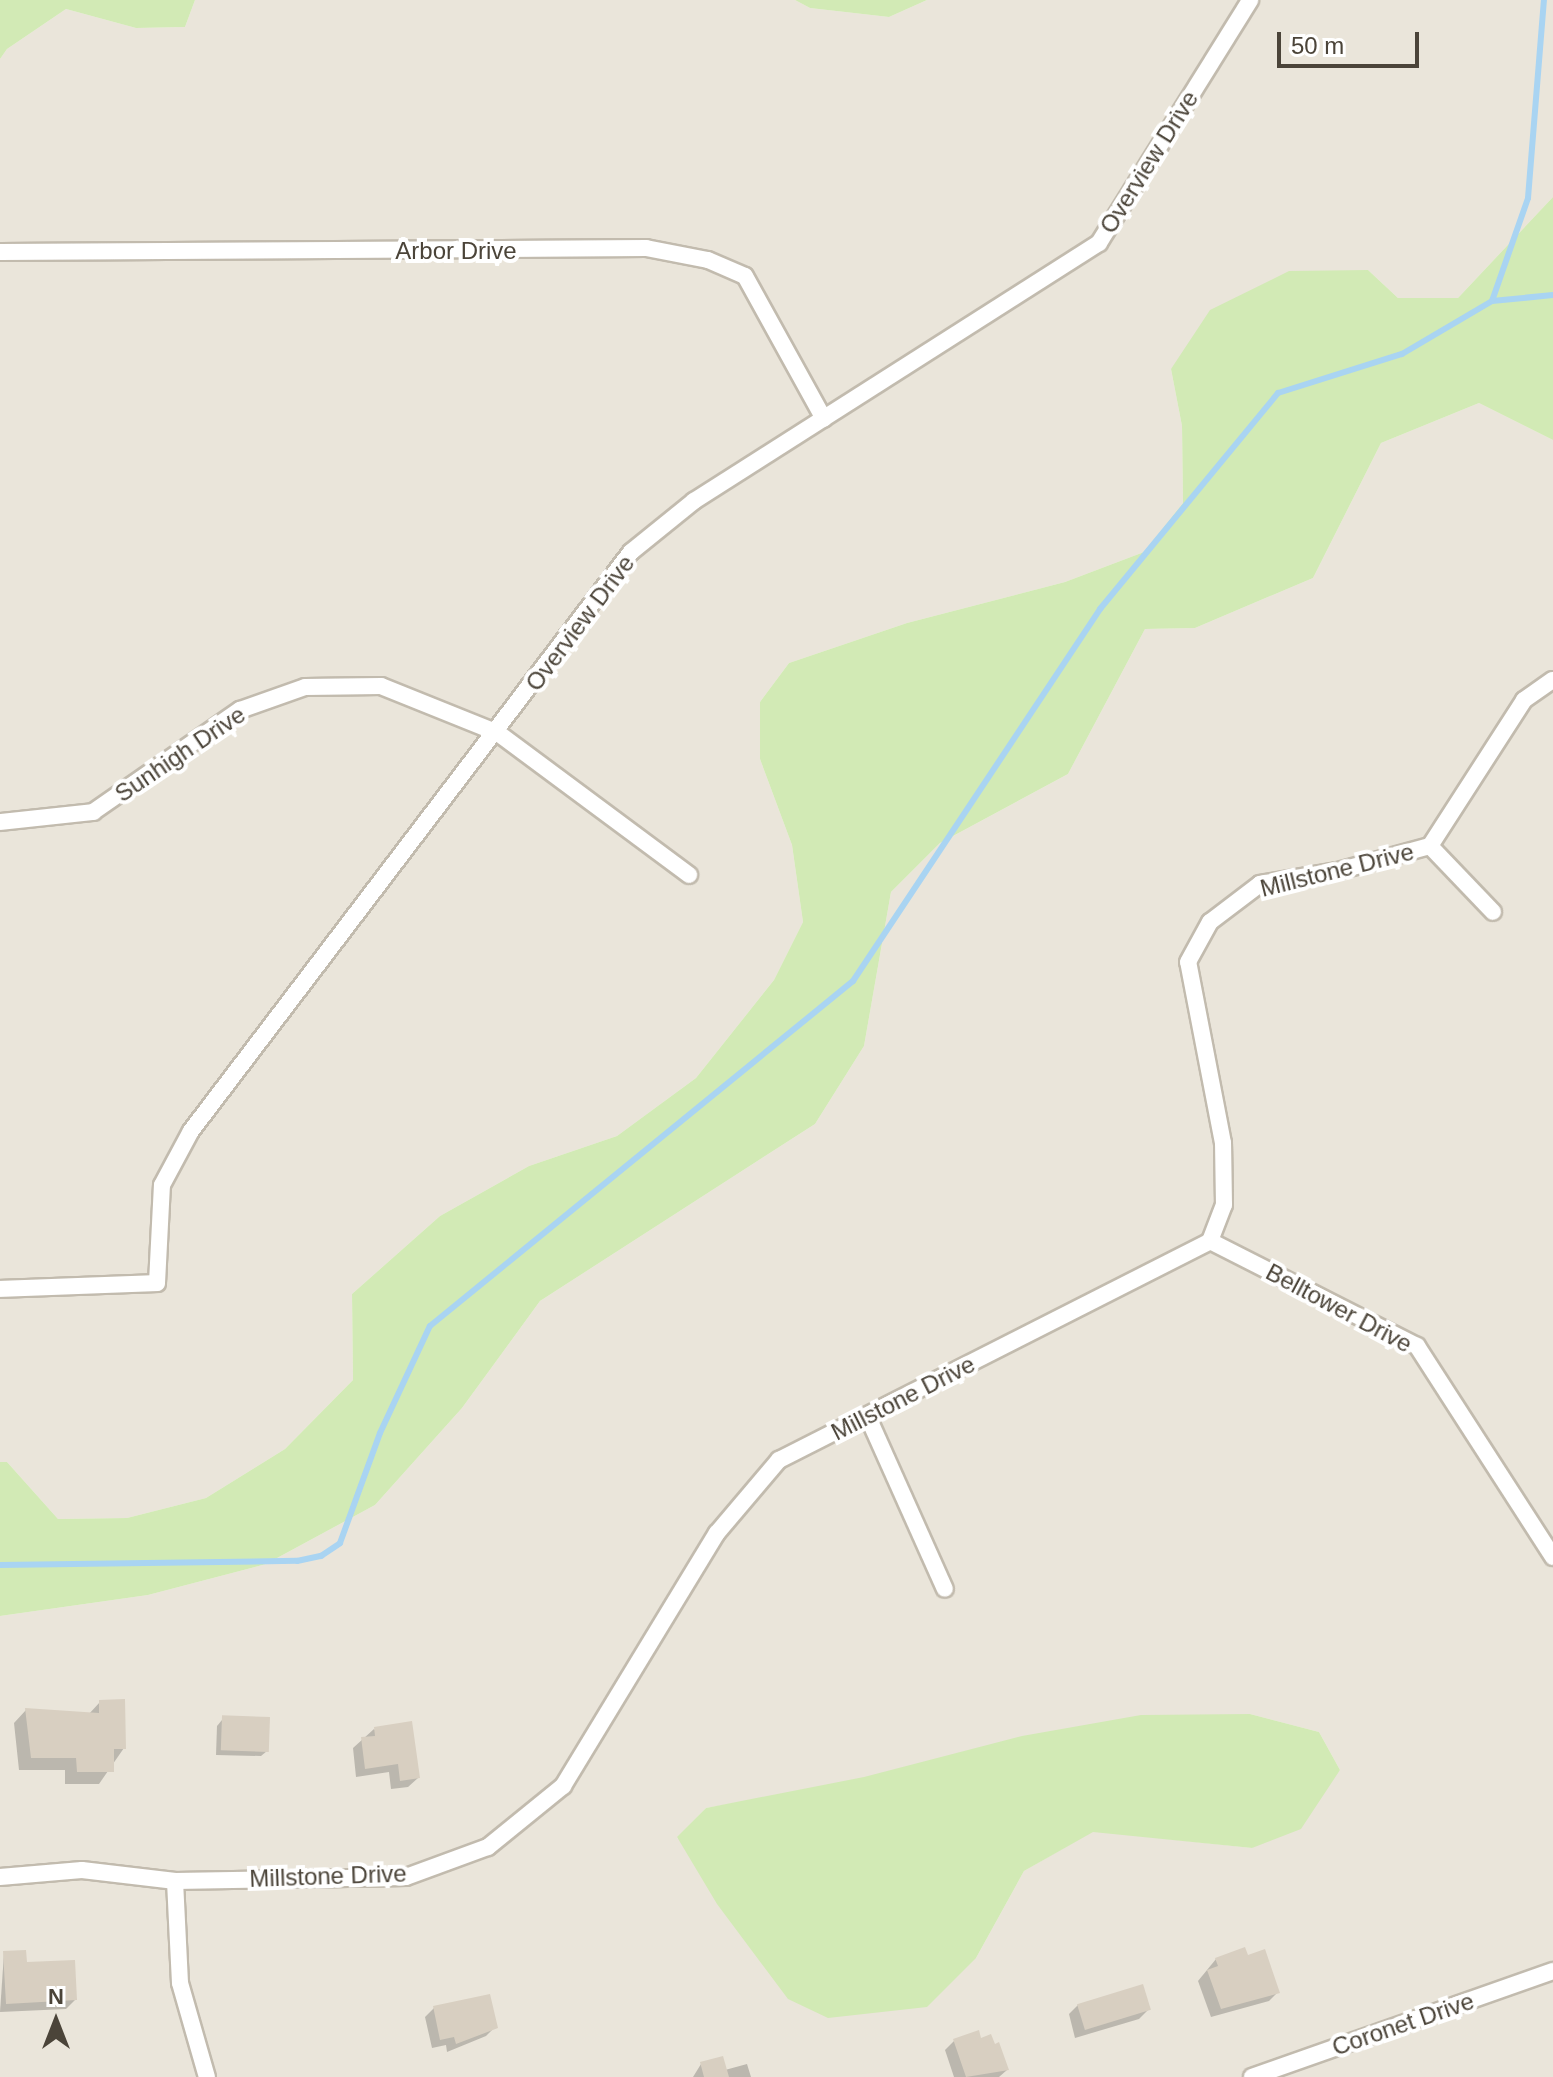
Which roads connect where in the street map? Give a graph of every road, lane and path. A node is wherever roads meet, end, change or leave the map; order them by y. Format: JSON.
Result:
{"nodes":[{"id":1,"x":1250,"y":0,"type":"edge"},
{"id":2,"x":0,"y":252,"type":"edge"},
{"id":3,"x":824,"y":419,"type":"junction"},
{"id":4,"x":1553,"y":680,"type":"edge"},
{"id":5,"x":498,"y":733,"type":"junction"},
{"id":6,"x":0,"y":822,"type":"edge"},
{"id":7,"x":1430,"y":846,"type":"junction"},
{"id":8,"x":689,"y":875,"type":"dead end"},
{"id":9,"x":1493,"y":912,"type":"dead end"},
{"id":10,"x":1210,"y":1241,"type":"junction"},
{"id":11,"x":0,"y":1289,"type":"edge"},
{"id":12,"x":868,"y":1417,"type":"junction"},
{"id":13,"x":1553,"y":1557,"type":"edge"},
{"id":14,"x":945,"y":1589,"type":"dead end"},
{"id":15,"x":0,"y":1877,"type":"edge"},
{"id":16,"x":175,"y":1881,"type":"junction"},
{"id":17,"x":1553,"y":1971,"type":"edge"},
{"id":18,"x":207,"y":2077,"type":"edge"},
{"id":19,"x":1252,"y":2077,"type":"edge"}],
"edges":[{"from":1,"to":3,"type":"street","name":"Overview Drive"},
{"from":2,"to":3,"type":"street","name":"Arbor Drive"},
{"from":3,"to":5,"type":"street","name":"Overview Drive"},
{"from":4,"to":7,"type":"street","name":"Millstone Drive"},
{"from":5,"to":6,"type":"street","name":"Sunhigh Drive"},
{"from":5,"to":8,"type":"street","name":"Sunhigh Drive"},
{"from":5,"to":11,"type":"street","name":"Overview Drive"},
{"from":7,"to":9,"type":"street"},
{"from":7,"to":10,"type":"street","name":"Millstone Drive"},
{"from":10,"to":12,"type":"street","name":"Millstone Drive"},
{"from":10,"to":13,"type":"street","name":"Belltower Drive"},
{"from":12,"to":14,"type":"street"},
{"from":12,"to":16,"type":"street","name":"Millstone Drive"},
{"from":15,"to":16,"type":"street","name":"Millstone Drive"},
{"from":16,"to":18,"type":"street"},
{"from":17,"to":19,"type":"street","name":"Coronet Drive"}]}
